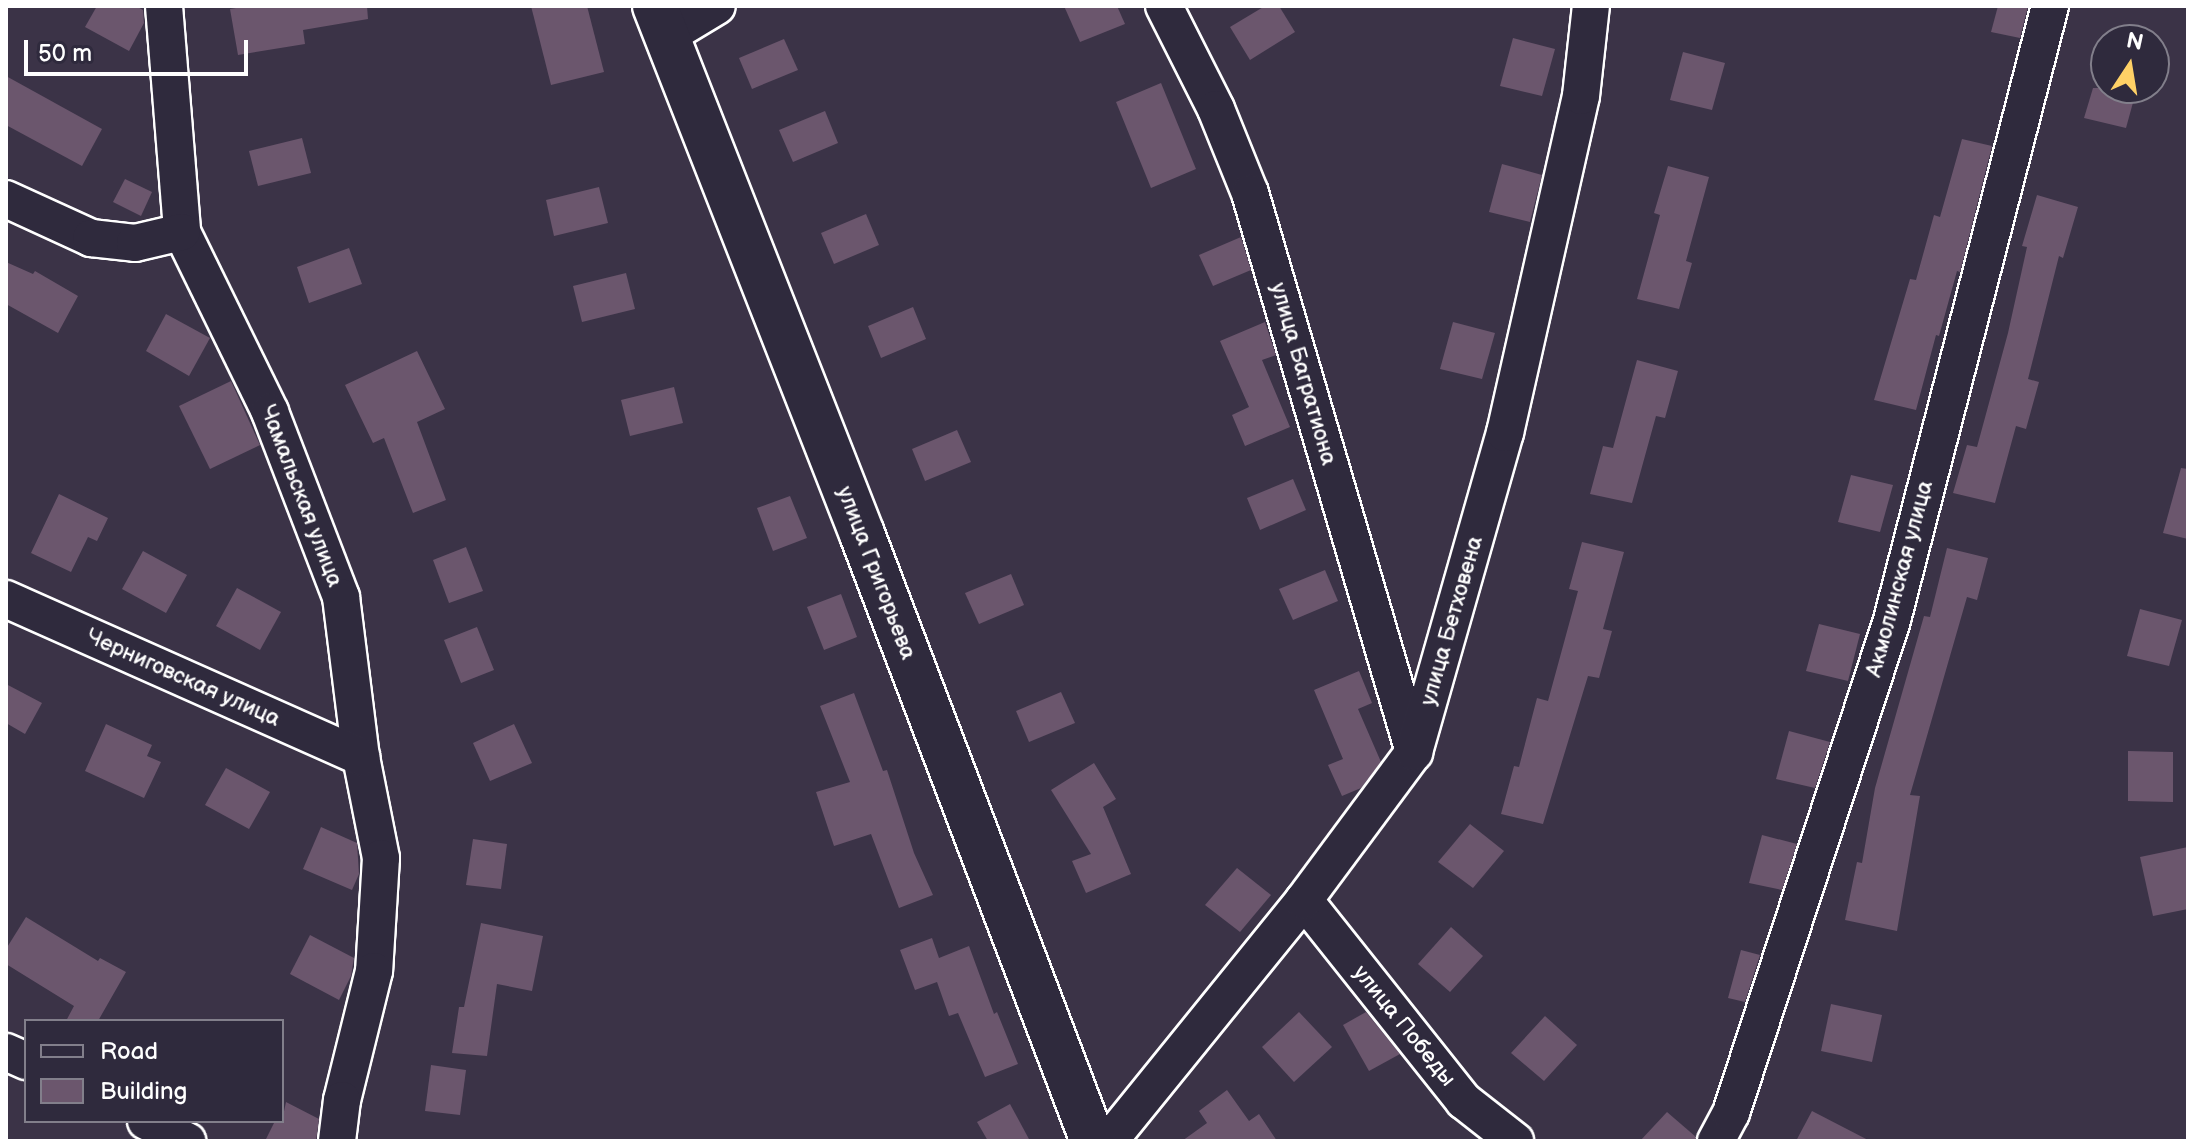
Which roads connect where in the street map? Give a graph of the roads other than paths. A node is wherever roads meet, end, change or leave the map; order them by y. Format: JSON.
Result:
{"nodes":[{"id":1,"x":164,"y":6,"type":"edge"},
{"id":2,"x":717,"y":6,"type":"edge"},
{"id":3,"x":1164,"y":6,"type":"edge"},
{"id":4,"x":1591,"y":6,"type":"edge"},
{"id":5,"x":2050,"y":6,"type":"edge"},
{"id":6,"x":661,"y":21,"type":"edge"},
{"id":7,"x":6,"y":199,"type":"edge"},
{"id":8,"x":182,"y":232,"type":"junction"},
{"id":9,"x":6,"y":599,"type":"edge"},
{"id":10,"x":1414,"y":752,"type":"junction"},
{"id":11,"x":361,"y":757,"type":"junction"},
{"id":12,"x":1304,"y":900,"type":"junction"},
{"id":13,"x":150,"y":1123,"type":"edge"},
{"id":14,"x":187,"y":1141,"type":"edge"},
{"id":15,"x":337,"y":1141,"type":"edge"},
{"id":16,"x":1093,"y":1141,"type":"edge"},
{"id":17,"x":1109,"y":1141,"type":"edge"},
{"id":18,"x":1515,"y":1141,"type":"edge"},
{"id":19,"x":1716,"y":1141,"type":"edge"}],
"edges":[{"from":1,"to":8,"type":"street","name":"Чамальская улица"},
{"from":2,"to":6,"type":"street"},
{"from":3,"to":10,"type":"street","name":"улица Багратиона"},
{"from":4,"to":10,"type":"street","name":"улица Бетховена"},
{"from":5,"to":19,"type":"street","name":"Акмолинская улица"},
{"from":6,"to":16,"type":"main road","name":"улица Григорьева"},
{"from":7,"to":8,"type":"street"},
{"from":8,"to":11,"type":"street","name":"Чамальская улица"},
{"from":9,"to":11,"type":"street","name":"Черниговская улица"},
{"from":10,"to":12,"type":"street","name":"улица Бетховена"},
{"from":11,"to":15,"type":"street","name":"Чамальская улица"},
{"from":12,"to":17,"type":"street","name":"улица Бетховена"},
{"from":12,"to":18,"type":"street","name":"улица Победы"},
{"from":13,"to":14,"type":"street"}]}
